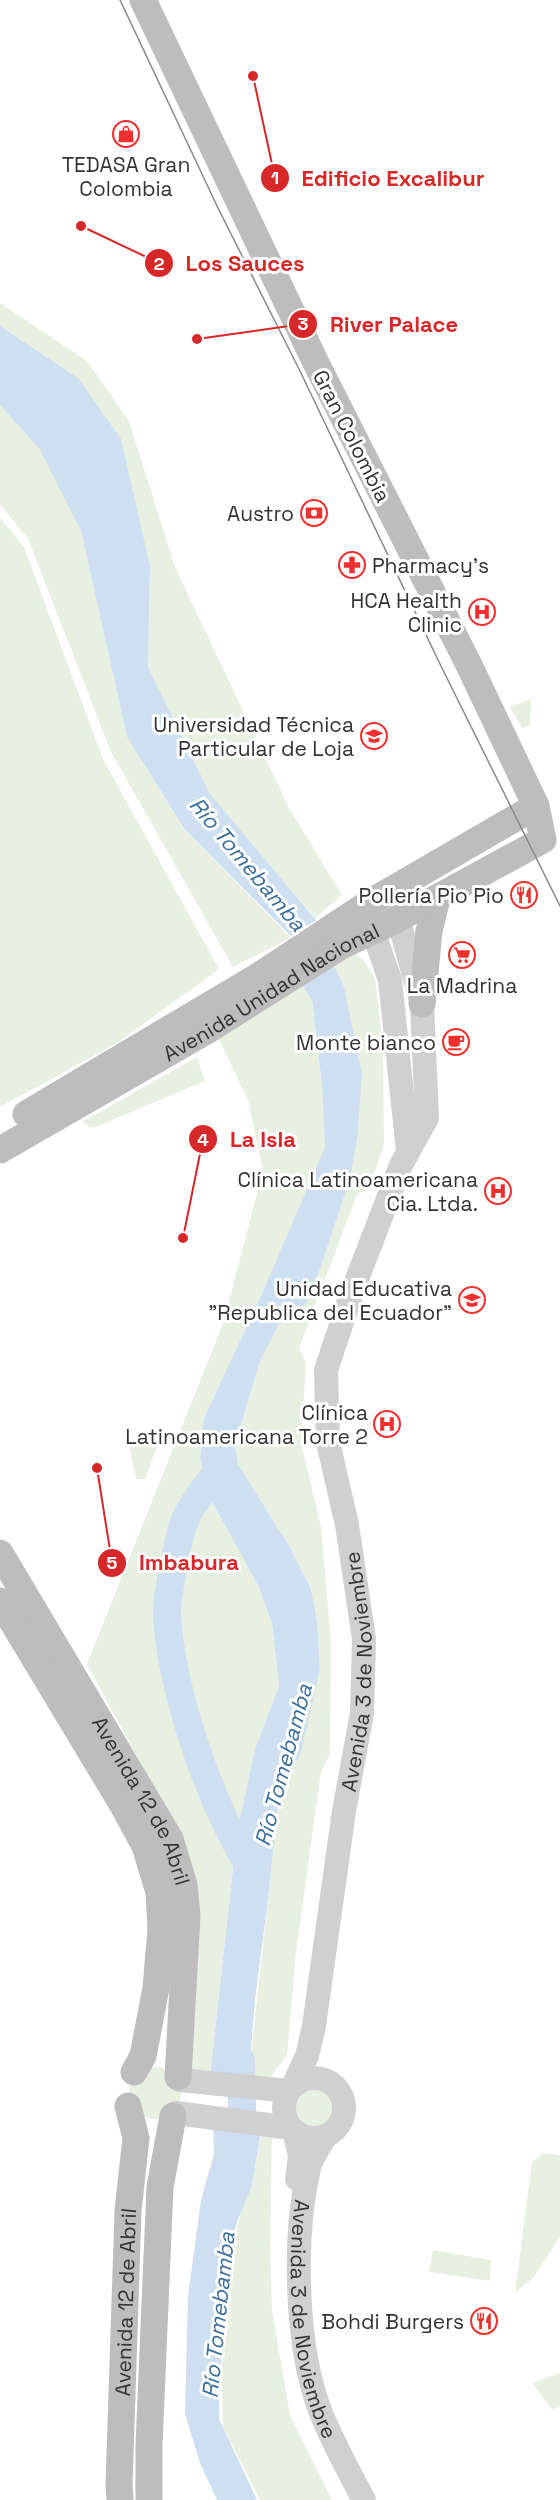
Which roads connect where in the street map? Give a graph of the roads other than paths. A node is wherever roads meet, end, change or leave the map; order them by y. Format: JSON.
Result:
{"nodes":[{"id":1,"x":143,"y":0,"type":"edge"},
{"id":2,"x":536,"y":807,"type":"junction"},
{"id":3,"x":543,"y":840,"type":"joint"},
{"id":4,"x":437,"y":898,"type":"junction"},
{"id":5,"x":369,"y":922,"type":"junction"},
{"id":6,"x":277,"y":976,"type":"junction"},
{"id":7,"x":423,"y":1004,"type":"junction"},
{"id":8,"x":0,"y":1129,"type":"edge"},
{"id":9,"x":0,"y":1150,"type":"edge"},
{"id":10,"x":408,"y":1151,"type":"junction"},
{"id":11,"x":0,"y":1554,"type":"edge"},
{"id":12,"x":0,"y":1601,"type":"edge"},
{"id":13,"x":314,"y":2026,"type":"junction"},
{"id":14,"x":134,"y":2072,"type":"junction"},
{"id":15,"x":182,"y":2079,"type":"junction"},
{"id":16,"x":332,"y":2084,"type":"junction"},
{"id":17,"x":288,"y":2089,"type":"junction"},
{"id":18,"x":128,"y":2106,"type":"junction"},
{"id":19,"x":178,"y":2115,"type":"junction"},
{"id":20,"x":289,"y":2128,"type":"junction"},
{"id":21,"x":326,"y":2136,"type":"junction"},
{"id":22,"x":120,"y":2500,"type":"edge"},
{"id":23,"x":149,"y":2500,"type":"edge"},
{"id":24,"x":347,"y":2500,"type":"edge"},
{"id":25,"x":364,"y":2500,"type":"edge"}],
"edges":[{"from":1,"to":2,"type":"main road","name":"Gran Colombia"},
{"from":2,"to":3,"type":"main road","name":"Gran Colombia"},
{"from":2,"to":5,"type":"main road","name":"Avenida Unidad Nacional"},
{"from":3,"to":4,"type":"main road","name":"Avenida Unidad Nacional"},
{"from":4,"to":5,"type":"main road","name":"Avenida Unidad Nacional"},
{"from":4,"to":7,"type":"main road"},
{"from":5,"to":6,"type":"main road","name":"Avenida Unidad Nacional"},
{"from":5,"to":7,"type":"street","name":"Avenida 3 de Noviembre"},
{"from":5,"to":10,"type":"street","name":"Avenida 3 de Noviembre"},
{"from":6,"to":8,"type":"main road","name":"Avenida Unidad Nacional"},
{"from":6,"to":9,"type":"main road","name":"Avenida Unidad Nacional"},
{"from":7,"to":10,"type":"street","name":"Avenida 3 de Noviembre"},
{"from":10,"to":13,"type":"street","name":"Avenida 3 de Noviembre"},
{"from":11,"to":15,"type":"main road","name":"Avenida 12 de Abril"},
{"from":12,"to":14,"type":"main road","name":"Avenida 12 de Abril"},
{"from":13,"to":16,"type":"street","name":"Avenida 3 de Noviembre"},
{"from":13,"to":17,"type":"street","name":"Avenida 3 de Noviembre"},
{"from":14,"to":15,"type":"main road"},
{"from":14,"to":18,"type":"main road","name":"Avenida 12 de Abril"},
{"from":15,"to":17,"type":"street"},
{"from":15,"to":19,"type":"main road","name":"Avenida 12 de Abril"},
{"from":16,"to":17,"type":"street"},
{"from":16,"to":21,"type":"street"},
{"from":17,"to":20,"type":"street"},
{"from":18,"to":19,"type":"main road"},
{"from":18,"to":22,"type":"main road","name":"Avenida 12 de Abril"},
{"from":19,"to":20,"type":"street"},
{"from":19,"to":23,"type":"main road","name":"Avenida 12 de Abril"},
{"from":20,"to":21,"type":"street"},
{"from":20,"to":24,"type":"street","name":"Avenida 3 de Noviembre"},
{"from":21,"to":25,"type":"street","name":"Avenida 3 de Noviembre"}]}
